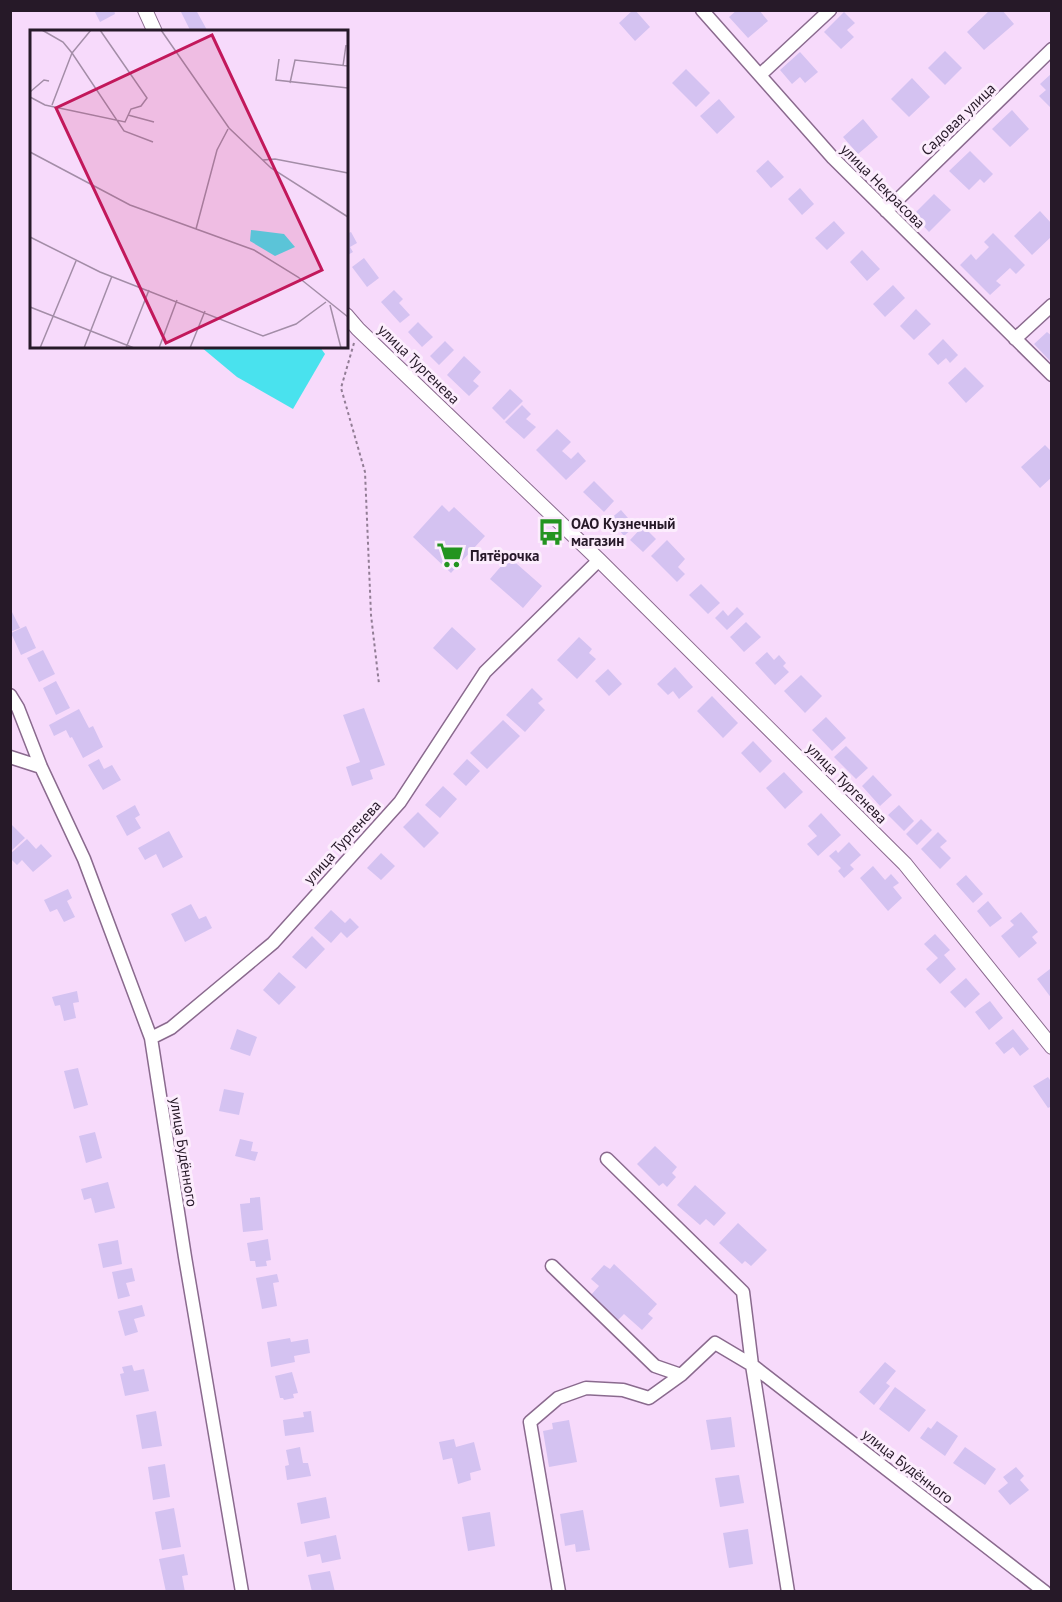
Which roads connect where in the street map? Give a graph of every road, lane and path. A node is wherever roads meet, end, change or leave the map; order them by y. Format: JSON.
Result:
{"nodes":[{"id":1,"x":145,"y":10,"type":"edge"},
{"id":2,"x":702,"y":10,"type":"edge"},
{"id":3,"x":830,"y":10,"type":"edge"},
{"id":4,"x":154,"y":30,"type":"edge"},
{"id":5,"x":1052,"y":49,"type":"edge"},
{"id":6,"x":760,"y":75,"type":"junction"},
{"id":7,"x":886,"y":211,"type":"junction"},
{"id":8,"x":1052,"y":305,"type":"edge"},
{"id":9,"x":348,"y":317,"type":"edge"},
{"id":10,"x":358,"y":329,"type":"junction"},
{"id":11,"x":1015,"y":339,"type":"junction"},
{"id":12,"x":1052,"y":375,"type":"edge"},
{"id":13,"x":599,"y":560,"type":"junction"},
{"id":14,"x":379,"y":684,"type":"dead end"},
{"id":15,"x":10,"y":695,"type":"edge"},
{"id":16,"x":10,"y":757,"type":"edge"},
{"id":17,"x":41,"y":767,"type":"junction"},
{"id":18,"x":151,"y":1038,"type":"junction"},
{"id":19,"x":1052,"y":1047,"type":"edge"},
{"id":20,"x":607,"y":1159,"type":"dead end"},
{"id":21,"x":552,"y":1266,"type":"dead end"},
{"id":22,"x":752,"y":1365,"type":"junction"},
{"id":23,"x":681,"y":1375,"type":"junction"},
{"id":24,"x":242,"y":1592,"type":"edge"},
{"id":25,"x":559,"y":1592,"type":"edge"},
{"id":26,"x":788,"y":1592,"type":"edge"},
{"id":27,"x":1045,"y":1592,"type":"edge"}],
"edges":[{"from":1,"to":4,"type":"street"},
{"from":2,"to":6,"type":"street","name":"улица Некрасова"},
{"from":3,"to":6,"type":"street"},
{"from":5,"to":7,"type":"street","name":"Садовая улица"},
{"from":6,"to":7,"type":"street","name":"улица Некрасова"},
{"from":7,"to":11,"type":"street","name":"улица Некрасова"},
{"from":8,"to":11,"type":"street"},
{"from":9,"to":10,"type":"street","name":"улица Тургенева"},
{"from":10,"to":13,"type":"street","name":"улица Тургенева"},
{"from":10,"to":14,"type":"path"},
{"from":11,"to":12,"type":"street","name":"улица Некрасова"},
{"from":13,"to":18,"type":"street","name":"улица Тургенева"},
{"from":13,"to":19,"type":"street","name":"улица Тургенева"},
{"from":15,"to":17,"type":"street","name":"улица Будённого"},
{"from":16,"to":17,"type":"street"},
{"from":17,"to":18,"type":"street","name":"улица Будённого"},
{"from":18,"to":24,"type":"street","name":"улица Будённого"},
{"from":20,"to":22,"type":"street"},
{"from":21,"to":23,"type":"street"},
{"from":22,"to":23,"type":"street","name":"улица Будённого"},
{"from":22,"to":26,"type":"street"},
{"from":22,"to":27,"type":"street","name":"улица Будённого"},
{"from":23,"to":25,"type":"street","name":"улица Будённого"}]}
